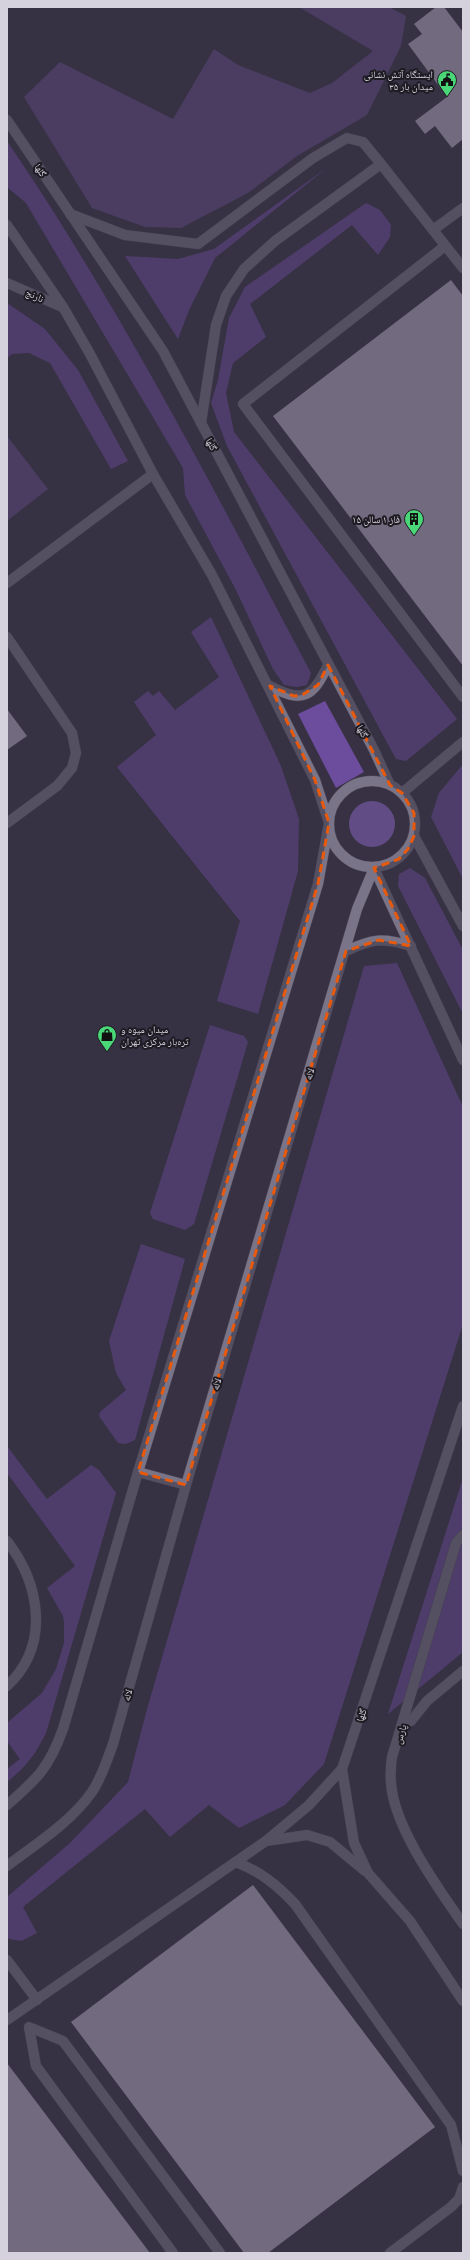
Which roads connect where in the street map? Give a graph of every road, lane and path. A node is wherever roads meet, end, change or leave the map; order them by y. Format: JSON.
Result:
{"nodes":[{"id":1,"x":7,"y":120,"type":"edge"},
{"id":2,"x":381,"y":164,"type":"junction"},
{"id":3,"x":463,"y":208,"type":"edge"},
{"id":4,"x":70,"y":214,"type":"junction"},
{"id":5,"x":7,"y":225,"type":"edge"},
{"id":6,"x":433,"y":230,"type":"junction"},
{"id":7,"x":445,"y":246,"type":"junction"},
{"id":8,"x":463,"y":268,"type":"edge"},
{"id":9,"x":7,"y":283,"type":"edge"},
{"id":10,"x":63,"y":307,"type":"junction"},
{"id":11,"x":201,"y":423,"type":"junction"},
{"id":12,"x":153,"y":474,"type":"junction"},
{"id":13,"x":7,"y":583,"type":"edge"},
{"id":14,"x":7,"y":637,"type":"edge"},
{"id":15,"x":328,"y":665,"type":"junction"},
{"id":16,"x":270,"y":686,"type":"junction"},
{"id":17,"x":463,"y":697,"type":"edge"},
{"id":18,"x":463,"y":742,"type":"edge"},
{"id":19,"x":390,"y":785,"type":"junction"},
{"id":20,"x":402,"y":793,"type":"junction"},
{"id":21,"x":7,"y":823,"type":"edge"},
{"id":22,"x":329,"y":823,"type":"junction"},
{"id":23,"x":414,"y":836,"type":"junction"},
{"id":24,"x":374,"y":868,"type":"junction"},
{"id":25,"x":463,"y":926,"type":"edge"},
{"id":26,"x":411,"y":946,"type":"junction"},
{"id":27,"x":346,"y":951,"type":"junction"},
{"id":28,"x":463,"y":1060,"type":"edge"},
{"id":29,"x":463,"y":1406,"type":"edge"},
{"id":30,"x":138,"y":1472,"type":"junction"},
{"id":31,"x":186,"y":1484,"type":"junction"},
{"id":32,"x":463,"y":1535,"type":"edge"},
{"id":33,"x":7,"y":1541,"type":"edge"},
{"id":34,"x":463,"y":1671,"type":"edge"},
{"id":35,"x":7,"y":1686,"type":"edge"},
{"id":36,"x":411,"y":1721,"type":"dead end"},
{"id":37,"x":342,"y":1769,"type":"junction"},
{"id":38,"x":7,"y":1805,"type":"edge"},
{"id":39,"x":266,"y":1841,"type":"junction"},
{"id":40,"x":236,"y":1862,"type":"junction"},
{"id":41,"x":7,"y":1866,"type":"edge"},
{"id":42,"x":368,"y":1873,"type":"junction"},
{"id":43,"x":463,"y":1924,"type":"edge"},
{"id":44,"x":7,"y":1960,"type":"edge"},
{"id":45,"x":37,"y":2000,"type":"junction"},
{"id":46,"x":463,"y":2001,"type":"edge"},
{"id":47,"x":16,"y":2014,"type":"junction"},
{"id":48,"x":7,"y":2020,"type":"edge"},
{"id":49,"x":29,"y":2027,"type":"junction"},
{"id":50,"x":463,"y":2170,"type":"edge"},
{"id":51,"x":463,"y":2187,"type":"edge"},
{"id":52,"x":173,"y":2253,"type":"edge"},
{"id":53,"x":220,"y":2253,"type":"edge"},
{"id":54,"x":390,"y":2253,"type":"edge"}],
"edges":[{"from":1,"to":4,"type":"street","name":"گلها"},
{"from":2,"to":4,"type":"street"},
{"from":2,"to":6,"type":"street"},
{"from":2,"to":11,"type":"street"},
{"from":3,"to":6,"type":"street"},
{"from":4,"to":11,"type":"street","name":"گلها"},
{"from":5,"to":10,"type":"street"},
{"from":6,"to":7,"type":"street"},
{"from":7,"to":8,"type":"street"},
{"from":7,"to":17,"type":"street"},
{"from":9,"to":10,"type":"street","name":"نارنج"},
{"from":10,"to":12,"type":"street"},
{"from":11,"to":15,"type":"street","name":"گلها"},
{"from":12,"to":13,"type":"street"},
{"from":12,"to":16,"type":"street"},
{"from":14,"to":21,"type":"street"},
{"from":15,"to":16,"type":"street"},
{"from":15,"to":19,"type":"street","name":"گلها"},
{"from":16,"to":22,"type":"street"},
{"from":18,"to":20,"type":"street"},
{"from":19,"to":20,"type":"street"},
{"from":19,"to":22,"type":"street"},
{"from":20,"to":23,"type":"street"},
{"from":22,"to":24,"type":"street"},
{"from":22,"to":30,"type":"street"},
{"from":23,"to":24,"type":"street"},
{"from":23,"to":25,"type":"street"},
{"from":24,"to":26,"type":"street"},
{"from":24,"to":27,"type":"street","name":"لاله"},
{"from":26,"to":27,"type":"street"},
{"from":26,"to":28,"type":"street"},
{"from":27,"to":31,"type":"street","name":"لاله"},
{"from":29,"to":37,"type":"street","name":"گلها"},
{"from":30,"to":31,"type":"street"},
{"from":30,"to":38,"type":"street"},
{"from":31,"to":41,"type":"street","name":"لاله"},
{"from":32,"to":43,"type":"street","name":"پارس"},
{"from":33,"to":35,"type":"street"},
{"from":34,"to":36,"type":"street","name":"پارس"},
{"from":37,"to":39,"type":"street"},
{"from":37,"to":42,"type":"street","name":"گلها"},
{"from":39,"to":40,"type":"street"},
{"from":39,"to":42,"type":"street"},
{"from":40,"to":45,"type":"street"},
{"from":40,"to":50,"type":"street"},
{"from":42,"to":46,"type":"street","name":"گلها"},
{"from":44,"to":45,"type":"street"},
{"from":45,"to":47,"type":"street"},
{"from":47,"to":48,"type":"street"},
{"from":47,"to":49,"type":"street"},
{"from":49,"to":52,"type":"street"},
{"from":49,"to":53,"type":"street"},
{"from":51,"to":54,"type":"street"}]}
